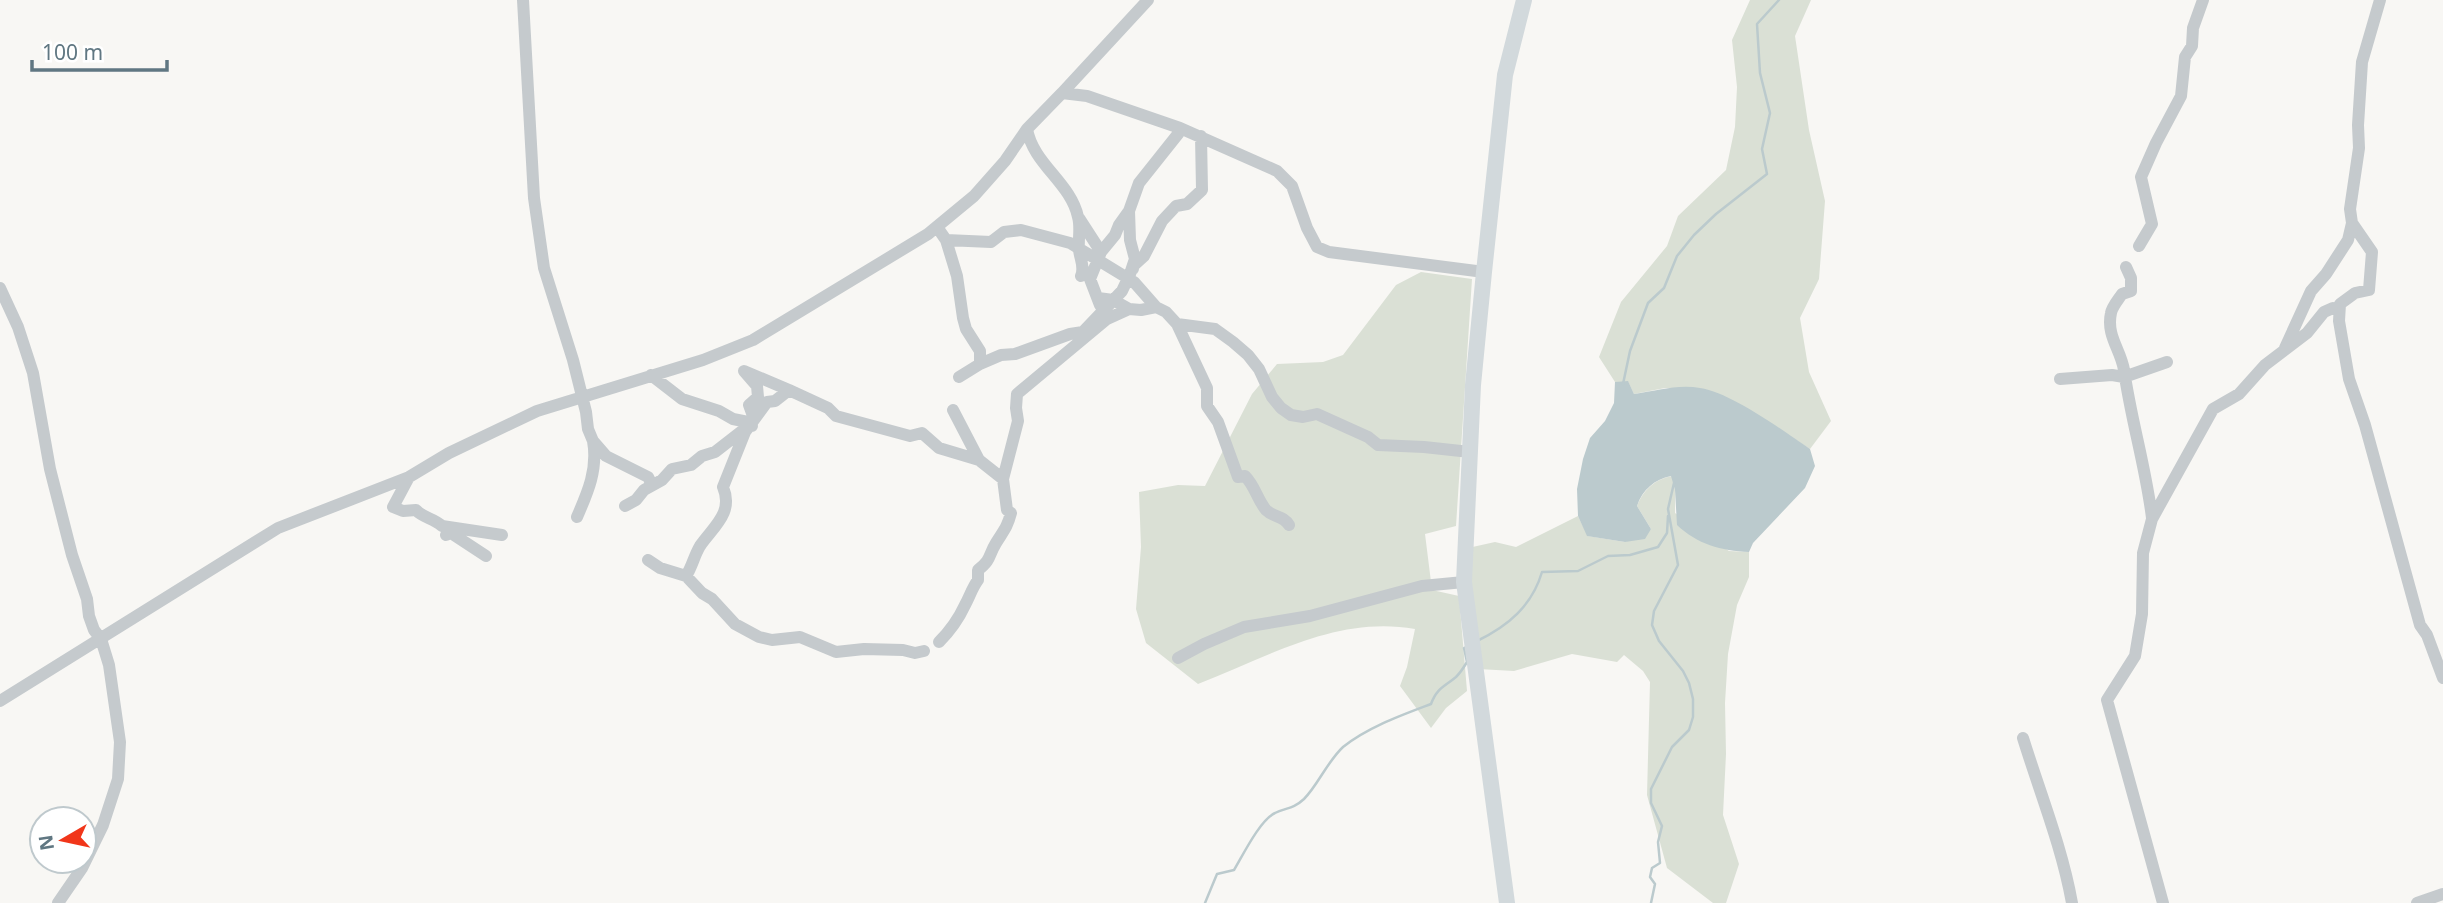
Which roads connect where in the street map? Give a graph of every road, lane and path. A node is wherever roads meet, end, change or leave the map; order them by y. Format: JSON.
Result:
{"nodes":[{"id":1,"x":523,"y":0,"type":"edge"},
{"id":2,"x":1148,"y":0,"type":"edge"},
{"id":3,"x":1524,"y":0,"type":"edge"},
{"id":4,"x":2203,"y":0,"type":"edge"},
{"id":5,"x":2380,"y":0,"type":"edge"},
{"id":6,"x":1062,"y":93,"type":"junction"},
{"id":7,"x":1180,"y":128,"type":"junction"},
{"id":8,"x":1027,"y":129,"type":"junction"},
{"id":9,"x":1201,"y":136,"type":"junction"},
{"id":10,"x":1129,"y":211,"type":"junction"},
{"id":11,"x":1079,"y":218,"type":"junction"},
{"id":12,"x":2352,"y":223,"type":"junction"},
{"id":13,"x":937,"y":227,"type":"junction"},
{"id":14,"x":946,"y":240,"type":"junction"},
{"id":15,"x":2139,"y":246,"type":"dead end"},
{"id":16,"x":1079,"y":250,"type":"junction"},
{"id":17,"x":1099,"y":256,"type":"junction"},
{"id":18,"x":1133,"y":266,"type":"junction"},
{"id":19,"x":2126,"y":267,"type":"dead end"},
{"id":20,"x":1483,"y":272,"type":"junction"},
{"id":21,"x":1081,"y":276,"type":"dead end"},
{"id":22,"x":1131,"y":281,"type":"junction"},
{"id":23,"x":0,"y":288,"type":"edge"},
{"id":24,"x":1098,"y":298,"type":"junction"},
{"id":25,"x":1113,"y":299,"type":"junction"},
{"id":26,"x":1156,"y":307,"type":"junction"},
{"id":27,"x":2333,"y":308,"type":"dead end"},
{"id":28,"x":1129,"y":309,"type":"junction"},
{"id":29,"x":1102,"y":312,"type":"junction"},
{"id":30,"x":1177,"y":324,"type":"junction"},
{"id":31,"x":2284,"y":350,"type":"junction"},
{"id":32,"x":2167,"y":362,"type":"dead end"},
{"id":33,"x":980,"y":364,"type":"junction"},
{"id":34,"x":651,"y":375,"type":"junction"},
{"id":35,"x":959,"y":377,"type":"dead end"},
{"id":36,"x":2124,"y":377,"type":"junction"},
{"id":37,"x":2060,"y":379,"type":"dead end"},
{"id":38,"x":789,"y":390,"type":"junction"},
{"id":39,"x":582,"y":396,"type":"junction"},
{"id":40,"x":953,"y":410,"type":"dead end"},
{"id":41,"x":748,"y":429,"type":"junction"},
{"id":42,"x":593,"y":441,"type":"junction"},
{"id":43,"x":1470,"y":452,"type":"junction"},
{"id":44,"x":979,"y":460,"type":"junction"},
{"id":45,"x":409,"y":477,"type":"junction"},
{"id":46,"x":1003,"y":479,"type":"junction"},
{"id":47,"x":652,"y":485,"type":"junction"},
{"id":48,"x":625,"y":506,"type":"dead end"},
{"id":49,"x":577,"y":517,"type":"dead end"},
{"id":50,"x":2152,"y":519,"type":"junction"},
{"id":51,"x":1289,"y":525,"type":"dead end"},
{"id":52,"x":442,"y":526,"type":"junction"},
{"id":53,"x":502,"y":535,"type":"dead end"},
{"id":54,"x":486,"y":556,"type":"dead end"},
{"id":55,"x":648,"y":561,"type":"dead end"},
{"id":56,"x":686,"y":576,"type":"junction"},
{"id":57,"x":1464,"y":582,"type":"junction"},
{"id":58,"x":102,"y":639,"type":"junction"},
{"id":59,"x":939,"y":642,"type":"dead end"},
{"id":60,"x":924,"y":651,"type":"dead end"},
{"id":61,"x":1178,"y":658,"type":"dead end"},
{"id":62,"x":2443,"y":678,"type":"edge"},
{"id":63,"x":0,"y":701,"type":"edge"},
{"id":64,"x":2023,"y":738,"type":"dead end"},
{"id":65,"x":2443,"y":894,"type":"edge"},
{"id":66,"x":58,"y":903,"type":"edge"},
{"id":67,"x":1507,"y":903,"type":"edge"},
{"id":68,"x":2072,"y":903,"type":"edge"},
{"id":69,"x":2164,"y":903,"type":"edge"},
{"id":70,"x":2417,"y":903,"type":"edge"}],
"edges":[{"from":1,"to":39,"type":"street"},
{"from":2,"to":6,"type":"street"},
{"from":3,"to":20,"type":"main road"},
{"from":4,"to":15,"type":"street"},
{"from":5,"to":12,"type":"street"},
{"from":6,"to":7,"type":"street"},
{"from":6,"to":8,"type":"street"},
{"from":7,"to":9,"type":"street"},
{"from":7,"to":10,"type":"street"},
{"from":8,"to":11,"type":"street"},
{"from":8,"to":13,"type":"street"},
{"from":9,"to":18,"type":"street"},
{"from":9,"to":20,"type":"street"},
{"from":10,"to":17,"type":"street"},
{"from":10,"to":18,"type":"street"},
{"from":11,"to":16,"type":"street"},
{"from":11,"to":17,"type":"street"},
{"from":12,"to":31,"type":"street"},
{"from":12,"to":62,"type":"street"},
{"from":13,"to":14,"type":"street"},
{"from":13,"to":34,"type":"street"},
{"from":14,"to":16,"type":"street"},
{"from":14,"to":33,"type":"street"},
{"from":16,"to":17,"type":"street"},
{"from":16,"to":21,"type":"street"},
{"from":17,"to":22,"type":"street"},
{"from":17,"to":24,"type":"street"},
{"from":18,"to":22,"type":"street"},
{"from":19,"to":36,"type":"street"},
{"from":20,"to":43,"type":"main road"},
{"from":22,"to":25,"type":"street"},
{"from":22,"to":26,"type":"street"},
{"from":23,"to":58,"type":"street"},
{"from":24,"to":25,"type":"street"},
{"from":24,"to":29,"type":"street"},
{"from":25,"to":28,"type":"street"},
{"from":25,"to":29,"type":"street"},
{"from":26,"to":28,"type":"street"},
{"from":26,"to":30,"type":"street"},
{"from":27,"to":31,"type":"street"},
{"from":28,"to":46,"type":"street"},
{"from":29,"to":33,"type":"street"},
{"from":30,"to":43,"type":"street"},
{"from":30,"to":51,"type":"street"},
{"from":31,"to":50,"type":"street"},
{"from":32,"to":36,"type":"street"},
{"from":33,"to":35,"type":"street"},
{"from":34,"to":39,"type":"street"},
{"from":34,"to":41,"type":"street"},
{"from":36,"to":37,"type":"street"},
{"from":36,"to":50,"type":"street"},
{"from":38,"to":41,"type":"street"},
{"from":38,"to":41,"type":"street"},
{"from":38,"to":44,"type":"street"},
{"from":39,"to":42,"type":"street"},
{"from":39,"to":45,"type":"street"},
{"from":40,"to":44,"type":"street"},
{"from":41,"to":47,"type":"street"},
{"from":41,"to":56,"type":"street"},
{"from":42,"to":47,"type":"street"},
{"from":42,"to":49,"type":"street"},
{"from":43,"to":57,"type":"main road"},
{"from":44,"to":46,"type":"street"},
{"from":45,"to":52,"type":"street"},
{"from":45,"to":58,"type":"street"},
{"from":46,"to":59,"type":"street"},
{"from":47,"to":48,"type":"street"},
{"from":50,"to":69,"type":"street"},
{"from":52,"to":53,"type":"street"},
{"from":52,"to":54,"type":"street"},
{"from":55,"to":56,"type":"street"},
{"from":56,"to":60,"type":"street"},
{"from":57,"to":61,"type":"street"},
{"from":57,"to":67,"type":"main road"},
{"from":58,"to":63,"type":"street"},
{"from":58,"to":66,"type":"street"},
{"from":64,"to":68,"type":"street"},
{"from":65,"to":70,"type":"street"}]}
